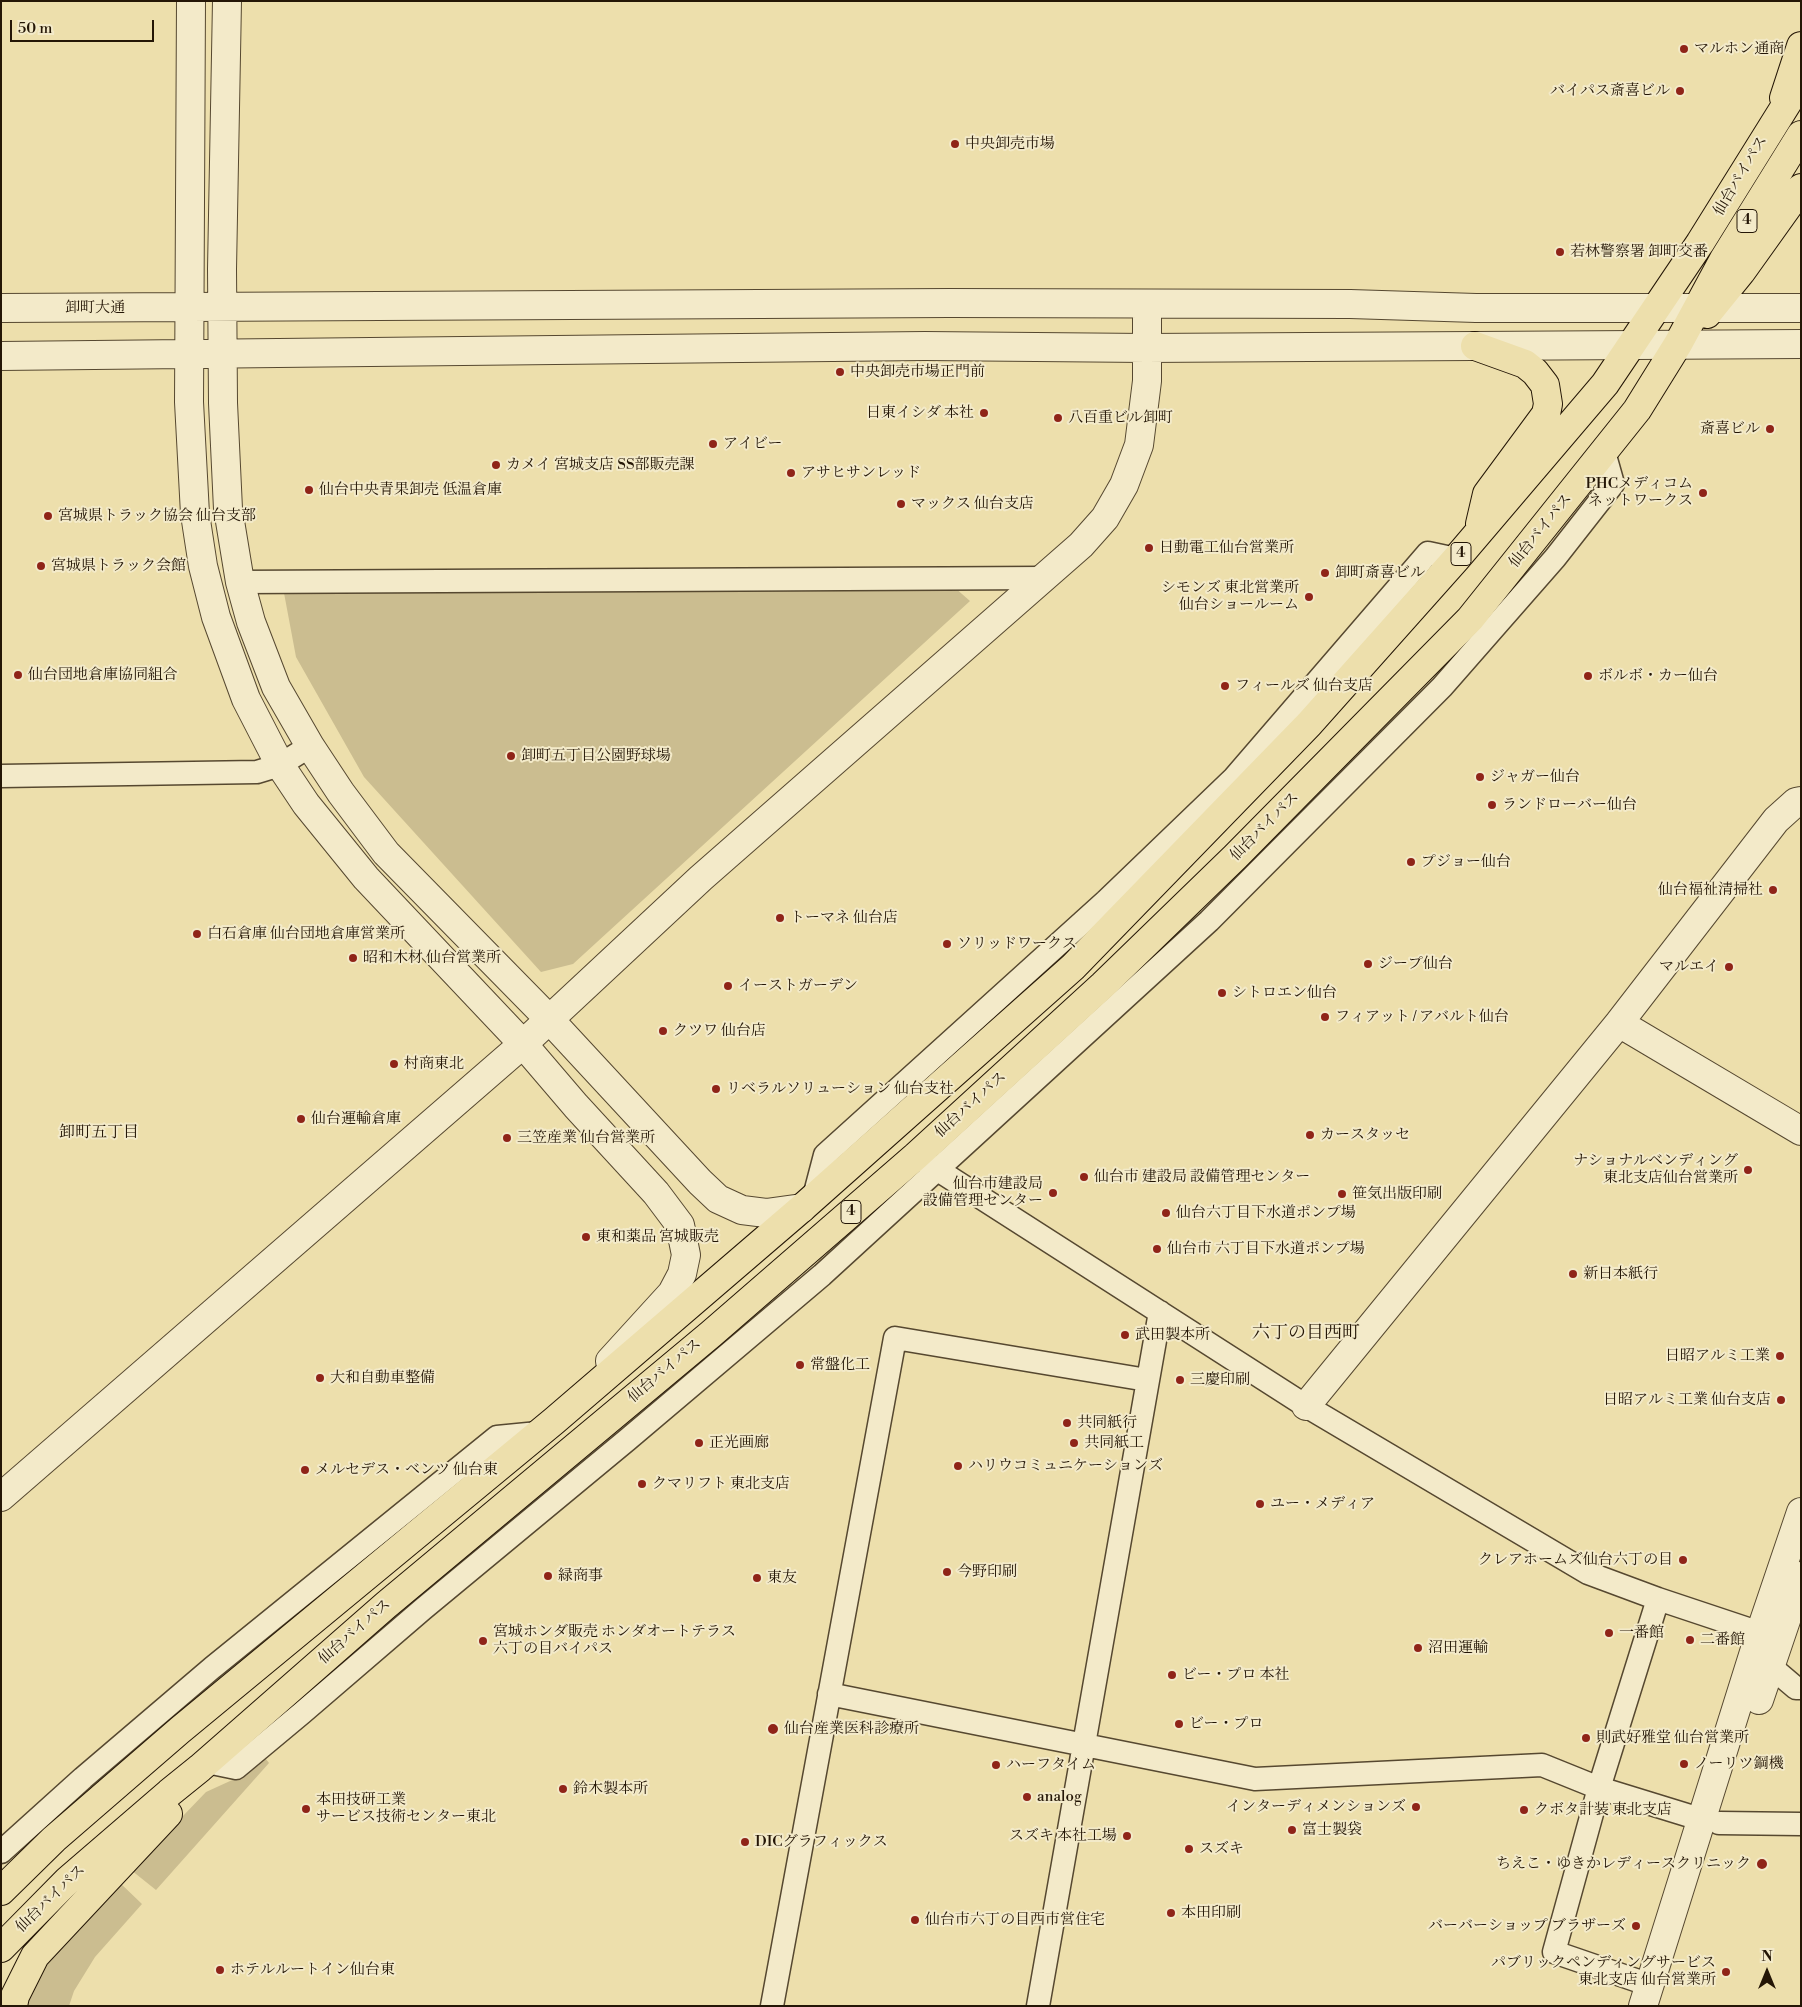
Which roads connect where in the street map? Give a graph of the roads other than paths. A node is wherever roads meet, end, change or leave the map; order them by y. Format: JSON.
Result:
{"nodes":[{"id":1,"x":191,"y":1,"type":"edge"},
{"id":2,"x":227,"y":1,"type":"edge"},
{"id":3,"x":1801,"y":46,"type":"edge"},
{"id":4,"x":1801,"y":81,"type":"edge"},
{"id":5,"x":1779,"y":113,"type":"junction"},
{"id":6,"x":1801,"y":135,"type":"edge"},
{"id":7,"x":1801,"y":188,"type":"edge"},
{"id":8,"x":1147,"y":304,"type":"junction"},
{"id":9,"x":189,"y":307,"type":"junction"},
{"id":10,"x":224,"y":307,"type":"junction"},
{"id":11,"x":1,"y":308,"type":"edge"},
{"id":12,"x":1655,"y":308,"type":"junction"},
{"id":13,"x":1704,"y":308,"type":"junction"},
{"id":14,"x":1801,"y":308,"type":"edge"},
{"id":15,"x":1678,"y":344,"type":"junction"},
{"id":16,"x":1801,"y":344,"type":"edge"},
{"id":17,"x":1632,"y":345,"type":"junction"},
{"id":18,"x":1475,"y":346,"type":"junction"},
{"id":19,"x":1146,"y":348,"type":"junction"},
{"id":20,"x":223,"y":354,"type":"junction"},
{"id":21,"x":189,"y":355,"type":"junction"},
{"id":22,"x":1,"y":356,"type":"edge"},
{"id":23,"x":1604,"y":452,"type":"junction"},
{"id":24,"x":1478,"y":533,"type":"junction"},
{"id":25,"x":1045,"y":578,"type":"junction"},
{"id":26,"x":240,"y":582,"type":"junction"},
{"id":27,"x":310,"y":746,"type":"junction"},
{"id":28,"x":280,"y":764,"type":"junction"},
{"id":29,"x":1,"y":776,"type":"edge"},
{"id":30,"x":1801,"y":801,"type":"edge"},
{"id":31,"x":549,"y":1019,"type":"junction"},
{"id":32,"x":1619,"y":1024,"type":"junction"},
{"id":33,"x":523,"y":1044,"type":"junction"},
{"id":34,"x":1801,"y":1131,"type":"edge"},
{"id":35,"x":916,"y":1156,"type":"junction"},
{"id":36,"x":939,"y":1170,"type":"junction"},
{"id":37,"x":808,"y":1203,"type":"junction"},
{"id":38,"x":1160,"y":1312,"type":"junction"},
{"id":39,"x":1147,"y":1380,"type":"junction"},
{"id":40,"x":1306,"y":1406,"type":"junction"},
{"id":41,"x":546,"y":1427,"type":"junction"},
{"id":42,"x":1,"y":1497,"type":"edge"},
{"id":43,"x":1801,"y":1512,"type":"edge"},
{"id":44,"x":1801,"y":1576,"type":"edge"},
{"id":45,"x":1658,"y":1599,"type":"junction"},
{"id":46,"x":1760,"y":1634,"type":"junction"},
{"id":47,"x":1770,"y":1666,"type":"junction"},
{"id":48,"x":1801,"y":1688,"type":"edge"},
{"id":49,"x":830,"y":1694,"type":"junction"},
{"id":50,"x":1083,"y":1745,"type":"junction"},
{"id":51,"x":204,"y":1765,"type":"junction"},
{"id":52,"x":1599,"y":1788,"type":"junction"},
{"id":53,"x":1711,"y":1821,"type":"junction"},
{"id":54,"x":1801,"y":1824,"type":"edge"},
{"id":55,"x":1,"y":1852,"type":"edge"},
{"id":56,"x":1,"y":1891,"type":"edge"},
{"id":57,"x":1,"y":1948,"type":"edge"},
{"id":58,"x":1651,"y":1999,"type":"edge"},
{"id":59,"x":13,"y":2006,"type":"edge"},
{"id":60,"x":772,"y":2006,"type":"edge"},
{"id":61,"x":1038,"y":2006,"type":"edge"}],
"edges":[{"from":1,"to":9,"type":"street"},
{"from":2,"to":10,"type":"street"},
{"from":3,"to":5,"type":"highway","number":"4"},
{"from":4,"to":5,"type":"highway","name":"仙台バイパス","number":"4"},
{"from":5,"to":12,"type":"highway","name":"仙台バイパス","number":"4"},
{"from":6,"to":13,"type":"highway","name":"仙台バイパス","number":"4"},
{"from":7,"to":13,"type":"highway","number":"4"},
{"from":8,"to":10,"type":"street","name":"卸町大通"},
{"from":8,"to":12,"type":"street","name":"卸町大通"},
{"from":8,"to":19,"type":"street"},
{"from":9,"to":10,"type":"street","name":"卸町大通"},
{"from":9,"to":11,"type":"street","name":"卸町大通"},
{"from":9,"to":21,"type":"street"},
{"from":10,"to":20,"type":"street"},
{"from":12,"to":13,"type":"street","name":"卸町大通"},
{"from":12,"to":17,"type":"highway","name":"仙台バイパス","number":"4"},
{"from":13,"to":14,"type":"street","name":"卸町大通"},
{"from":13,"to":15,"type":"highway","number":"4"},
{"from":15,"to":16,"type":"street"},
{"from":15,"to":17,"type":"street"},
{"from":15,"to":23,"type":"highway","name":"仙台バイパス","number":"4"},
{"from":17,"to":18,"type":"street"},
{"from":17,"to":24,"type":"highway","name":"仙台バイパス","number":"4"},
{"from":18,"to":19,"type":"street"},
{"from":18,"to":24,"type":"highway"},
{"from":19,"to":20,"type":"street"},
{"from":19,"to":25,"type":"street"},
{"from":20,"to":21,"type":"street"},
{"from":20,"to":26,"type":"street"},
{"from":21,"to":22,"type":"street"},
{"from":21,"to":28,"type":"street"},
{"from":23,"to":35,"type":"highway","name":"仙台バイパス","number":"4"},
{"from":23,"to":36,"type":"street"},
{"from":24,"to":37,"type":"highway","name":"仙台バイパス","number":"4"},
{"from":25,"to":26,"type":"street"},
{"from":25,"to":31,"type":"street"},
{"from":26,"to":27,"type":"street"},
{"from":27,"to":28,"type":"street"},
{"from":27,"to":31,"type":"street"},
{"from":28,"to":29,"type":"street"},
{"from":28,"to":33,"type":"street"},
{"from":30,"to":32,"type":"street"},
{"from":31,"to":33,"type":"street"},
{"from":31,"to":37,"type":"street"},
{"from":32,"to":34,"type":"street"},
{"from":32,"to":40,"type":"street"},
{"from":33,"to":41,"type":"street"},
{"from":33,"to":42,"type":"street"},
{"from":35,"to":36,"type":"street"},
{"from":35,"to":51,"type":"highway","name":"仙台バイパス","number":"4"},
{"from":36,"to":38,"type":"street"},
{"from":36,"to":51,"type":"street"},
{"from":37,"to":41,"type":"highway","name":"仙台バイパス","number":"4"},
{"from":38,"to":39,"type":"street"},
{"from":38,"to":40,"type":"street"},
{"from":39,"to":49,"type":"street"},
{"from":39,"to":50,"type":"street"},
{"from":40,"to":45,"type":"street"},
{"from":41,"to":55,"type":"street"},
{"from":41,"to":56,"type":"highway","name":"仙台バイパス","number":"4"},
{"from":43,"to":46,"type":"street"},
{"from":44,"to":47,"type":"street"},
{"from":45,"to":46,"type":"street"},
{"from":45,"to":52,"type":"street"},
{"from":46,"to":47,"type":"street"},
{"from":46,"to":53,"type":"street"},
{"from":47,"to":48,"type":"street"},
{"from":47,"to":53,"type":"street"},
{"from":49,"to":50,"type":"street"},
{"from":49,"to":60,"type":"street"},
{"from":50,"to":52,"type":"street"},
{"from":50,"to":61,"type":"street"},
{"from":51,"to":57,"type":"highway","name":"仙台バイパス","number":"4"},
{"from":51,"to":59,"type":"highway"},
{"from":52,"to":53,"type":"street"},
{"from":52,"to":58,"type":"street"},
{"from":53,"to":54,"type":"street"},
{"from":53,"to":58,"type":"street"}]}
